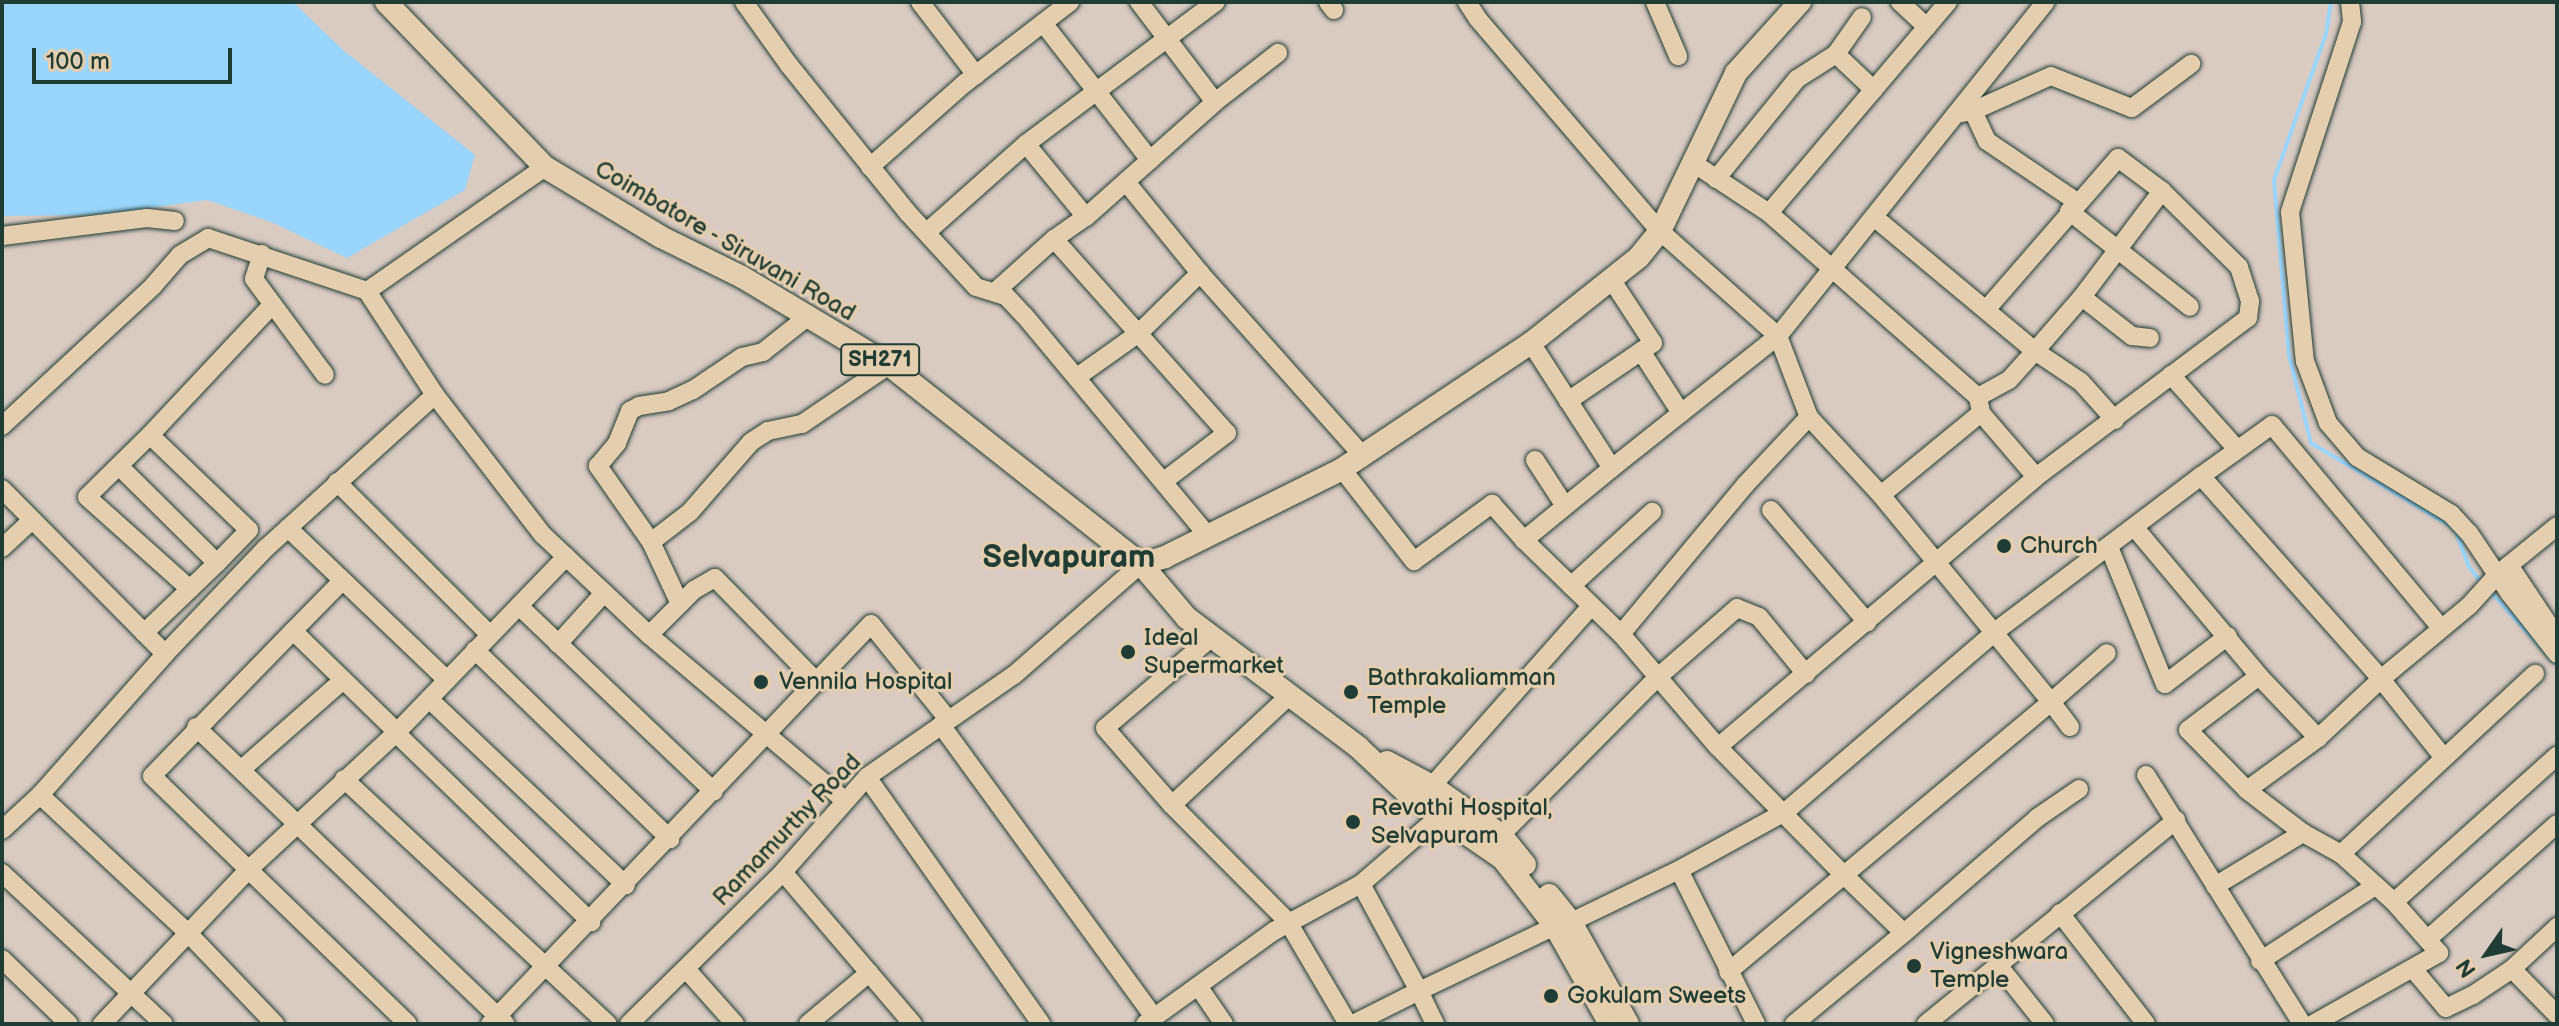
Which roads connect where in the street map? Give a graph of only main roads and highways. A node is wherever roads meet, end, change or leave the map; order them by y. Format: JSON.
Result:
{"nodes":[{"id":1,"x":386,"y":2,"type":"edge"},
{"id":2,"x":1800,"y":2,"type":"edge"},
{"id":3,"x":1165,"y":557,"type":"junction"},
{"id":4,"x":1141,"y":564,"type":"junction"},
{"id":5,"x":1167,"y":596,"type":"junction"},
{"id":6,"x":1358,"y":747,"type":"junction"},
{"id":7,"x":1563,"y":924,"type":"junction"},
{"id":8,"x":1610,"y":1024,"type":"edge"},
{"id":9,"x":1628,"y":1024,"type":"edge"}],
"edges":[{"from":1,"to":4,"type":"main road","name":"Coimbatore - Siruvani Road","number":"SH271"},
{"from":2,"to":3,"type":"main road"},
{"from":3,"to":4,"type":"main road"},
{"from":3,"to":5,"type":"main road"},
{"from":4,"to":5,"type":"main road","name":"Coimbatore - Siruvani Road","number":"SH271"},
{"from":5,"to":6,"type":"main road","name":"Coimbatore - Siruvani Road","number":"SH271"},
{"from":6,"to":7,"type":"main road","name":"Coimbatore - Siruvani Road","number":"SH271"},
{"from":6,"to":7,"type":"main road"},
{"from":7,"to":8,"type":"main road","name":"Coimbatore - Siruvani Road","number":"SH271"},
{"from":7,"to":9,"type":"main road"}]}
